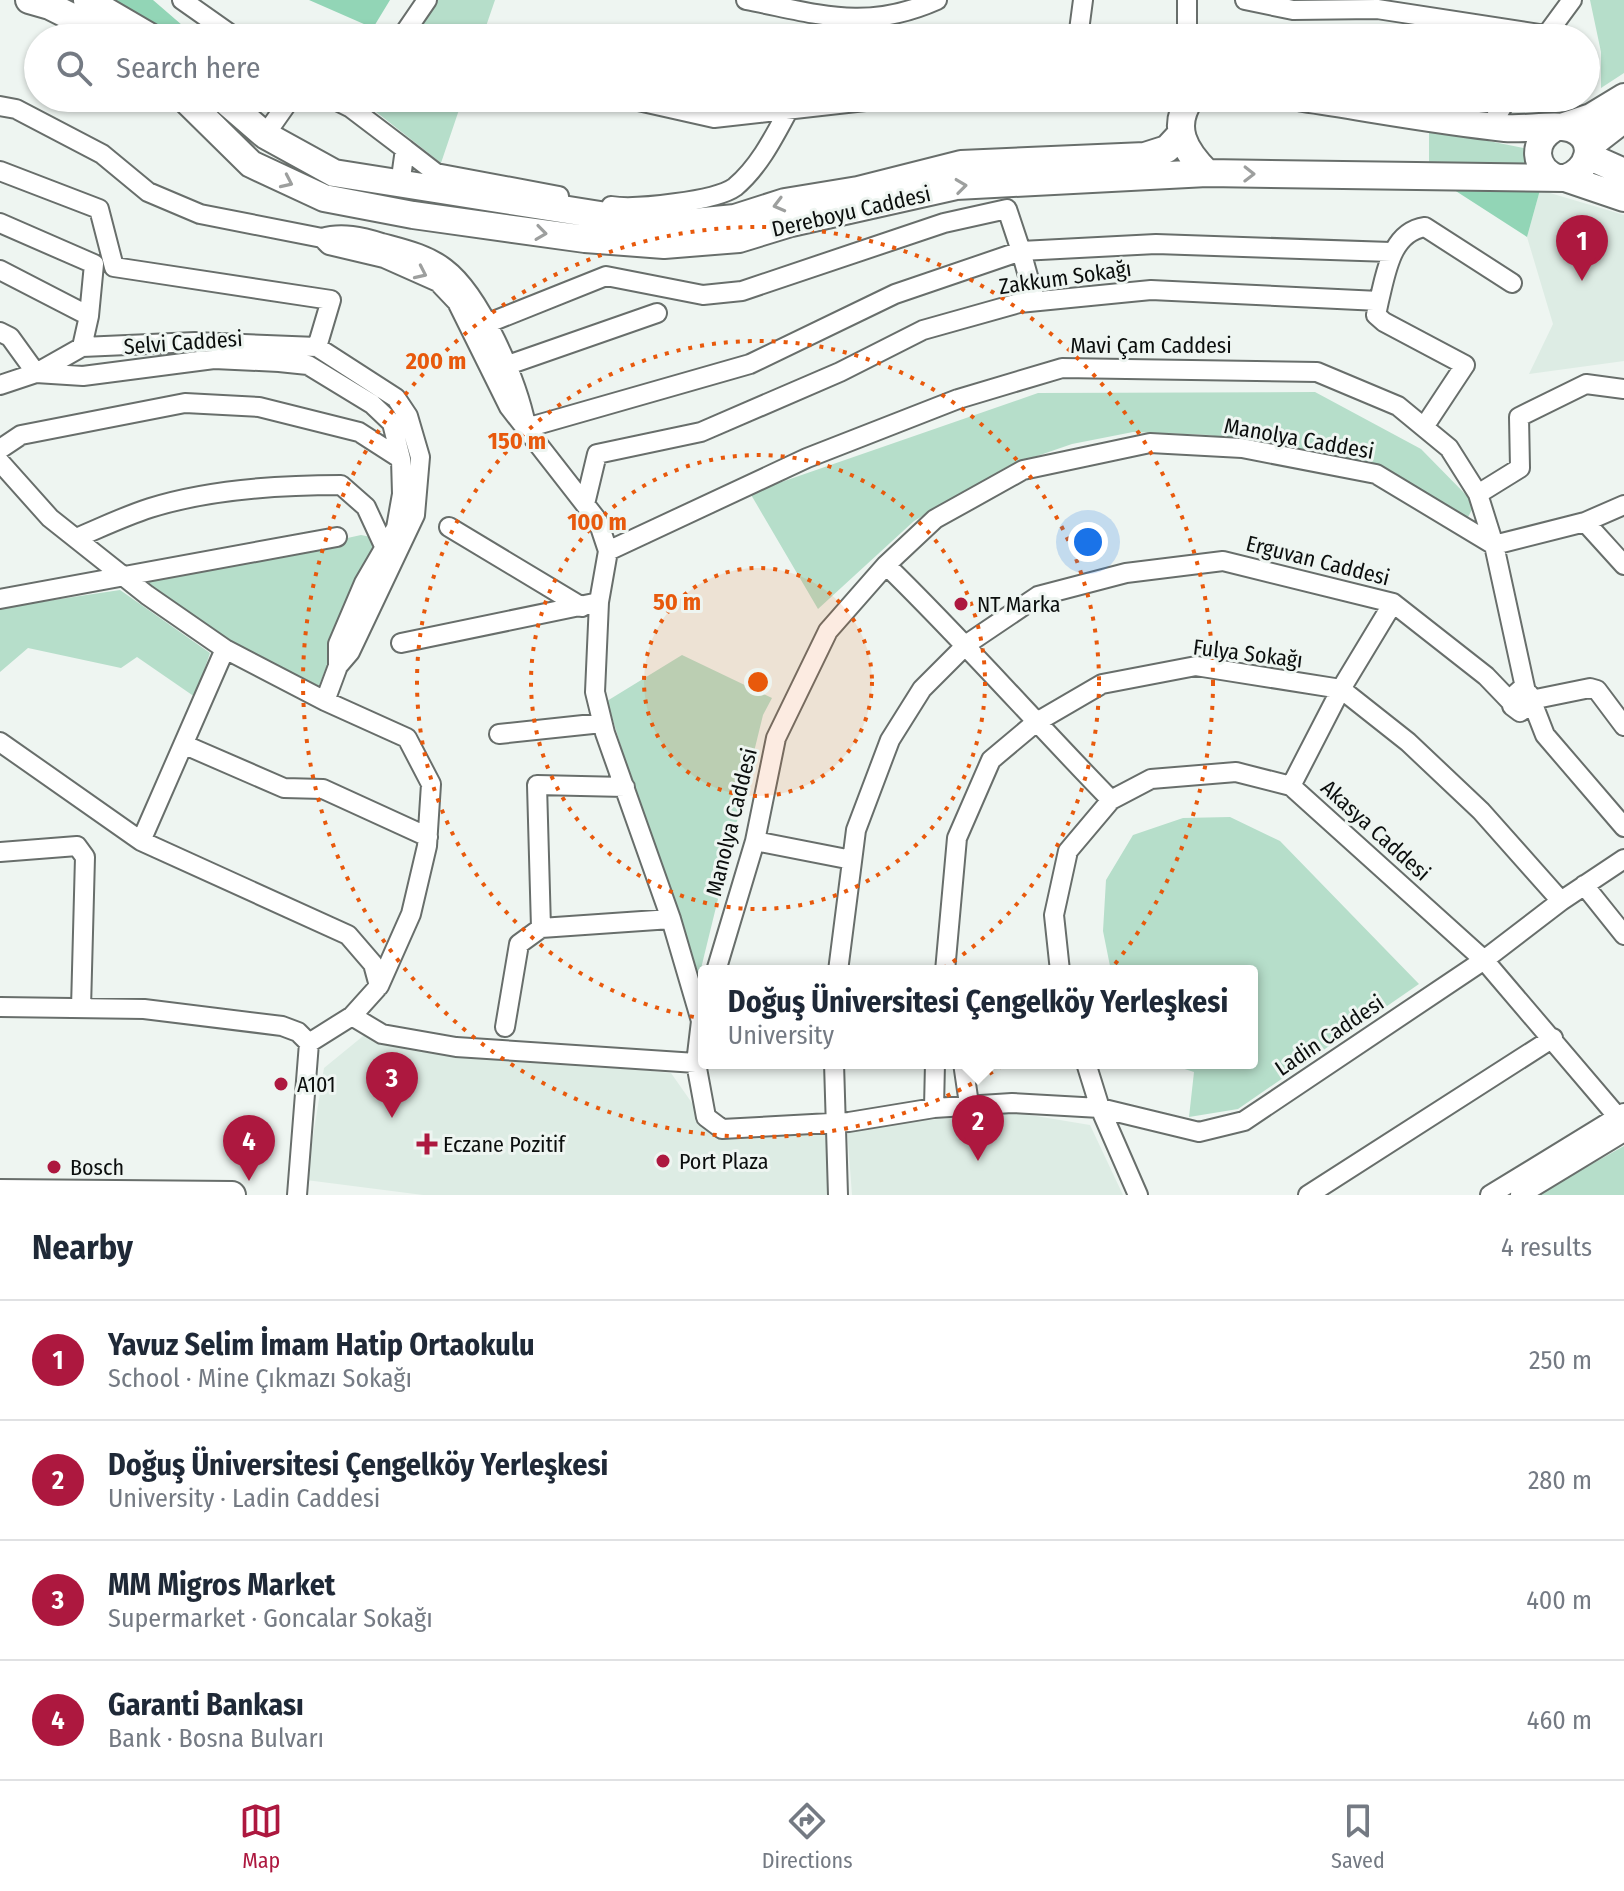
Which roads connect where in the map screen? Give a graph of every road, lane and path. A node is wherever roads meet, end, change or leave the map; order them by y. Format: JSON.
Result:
{"nodes":[{"id":1,"x":29,"y":0,"type":"edge"},
{"id":2,"x":87,"y":0,"type":"edge"},
{"id":3,"x":182,"y":0,"type":"edge"},
{"id":4,"x":427,"y":0,"type":"edge"},
{"id":5,"x":746,"y":0,"type":"edge"},
{"id":6,"x":937,"y":0,"type":"edge"},
{"id":7,"x":1083,"y":0,"type":"edge"},
{"id":8,"x":1187,"y":0,"type":"edge"},
{"id":9,"x":1245,"y":0,"type":"edge"},
{"id":10,"x":1572,"y":0,"type":"edge"},
{"id":11,"x":86,"y":24,"type":"edge"},
{"id":12,"x":128,"y":24,"type":"edge"},
{"id":13,"x":216,"y":24,"type":"edge"},
{"id":14,"x":414,"y":24,"type":"edge"},
{"id":15,"x":1080,"y":24,"type":"edge"},
{"id":16,"x":1187,"y":24,"type":"edge"},
{"id":17,"x":1467,"y":24,"type":"edge"},
{"id":18,"x":1554,"y":24,"type":"edge"},
{"id":19,"x":1624,"y":97,"type":"edge"},
{"id":20,"x":0,"y":106,"type":"edge"},
{"id":21,"x":198,"y":112,"type":"edge"},
{"id":22,"x":238,"y":112,"type":"edge"},
{"id":23,"x":281,"y":112,"type":"edge"},
{"id":24,"x":365,"y":112,"type":"edge"},
{"id":25,"x":687,"y":112,"type":"edge"},
{"id":26,"x":764,"y":112,"type":"edge"},
{"id":27,"x":787,"y":112,"type":"edge"},
{"id":28,"x":1181,"y":112,"type":"edge"},
{"id":29,"x":1182,"y":112,"type":"edge"},
{"id":30,"x":1396,"y":112,"type":"edge"},
{"id":31,"x":1499,"y":112,"type":"edge"},
{"id":32,"x":1599,"y":112,"type":"edge"},
{"id":33,"x":1600,"y":112,"type":"edge"},
{"id":34,"x":1624,"y":119,"type":"edge"},
{"id":35,"x":1490,"y":126,"type":"junction"},
{"id":36,"x":1557,"y":128,"type":"junction"},
{"id":37,"x":265,"y":135,"type":"junction"},
{"id":38,"x":405,"y":149,"type":"junction"},
{"id":39,"x":1588,"y":151,"type":"junction"},
{"id":40,"x":251,"y":164,"type":"junction"},
{"id":41,"x":0,"y":171,"type":"edge"},
{"id":42,"x":1624,"y":172,"type":"edge"},
{"id":43,"x":1207,"y":173,"type":"junction"},
{"id":44,"x":1561,"y":178,"type":"junction"},
{"id":45,"x":400,"y":185,"type":"junction"},
{"id":46,"x":1624,"y":198,"type":"edge"},
{"id":47,"x":0,"y":223,"type":"edge"},
{"id":48,"x":322,"y":238,"type":"junction"},
{"id":49,"x":1021,"y":251,"type":"junction"},
{"id":50,"x":1391,"y":252,"type":"junction"},
{"id":51,"x":0,"y":270,"type":"edge"},
{"id":52,"x":1512,"y":283,"type":"dead end"},
{"id":53,"x":1035,"y":301,"type":"junction"},
{"id":54,"x":1379,"y":301,"type":"junction"},
{"id":55,"x":657,"y":313,"type":"dead end"},
{"id":56,"x":89,"y":316,"type":"junction"},
{"id":57,"x":486,"y":324,"type":"junction"},
{"id":58,"x":0,"y":332,"type":"edge"},
{"id":59,"x":82,"y":347,"type":"junction"},
{"id":60,"x":317,"y":347,"type":"junction"},
{"id":61,"x":505,"y":366,"type":"junction"},
{"id":62,"x":36,"y":373,"type":"junction"},
{"id":63,"x":0,"y":385,"type":"edge"},
{"id":64,"x":1624,"y":389,"type":"edge"},
{"id":65,"x":1424,"y":427,"type":"junction"},
{"id":66,"x":526,"y":428,"type":"junction"},
{"id":67,"x":401,"y":459,"type":"junction"},
{"id":68,"x":1,"y":461,"type":"edge"},
{"id":69,"x":1478,"y":494,"type":"junction"},
{"id":70,"x":585,"y":504,"type":"junction"},
{"id":71,"x":1624,"y":505,"type":"edge"},
{"id":72,"x":1585,"y":522,"type":"junction"},
{"id":73,"x":449,"y":527,"type":"dead end"},
{"id":74,"x":337,"y":537,"type":"dead end"},
{"id":75,"x":76,"y":538,"type":"junction"},
{"id":76,"x":1494,"y":545,"type":"junction"},
{"id":77,"x":385,"y":548,"type":"junction"},
{"id":78,"x":608,"y":551,"type":"junction"},
{"id":79,"x":886,"y":565,"type":"junction"},
{"id":80,"x":1624,"y":565,"type":"edge"},
{"id":81,"x":126,"y":578,"type":"junction"},
{"id":82,"x":0,"y":599,"type":"edge"},
{"id":83,"x":1393,"y":603,"type":"junction"},
{"id":84,"x":590,"y":604,"type":"junction"},
{"id":85,"x":401,"y":643,"type":"dead end"},
{"id":86,"x":967,"y":644,"type":"junction"},
{"id":87,"x":225,"y":649,"type":"junction"},
{"id":88,"x":338,"y":666,"type":"junction"},
{"id":89,"x":1341,"y":689,"type":"junction"},
{"id":90,"x":1523,"y":700,"type":"junction"},
{"id":91,"x":325,"y":701,"type":"junction"},
{"id":92,"x":602,"y":723,"type":"junction"},
{"id":93,"x":1035,"y":723,"type":"junction"},
{"id":94,"x":1624,"y":726,"type":"edge"},
{"id":95,"x":499,"y":734,"type":"dead end"},
{"id":96,"x":0,"y":742,"type":"edge"},
{"id":97,"x":185,"y":745,"type":"junction"},
{"id":98,"x":1291,"y":786,"type":"junction"},
{"id":99,"x":625,"y":787,"type":"junction"},
{"id":100,"x":1111,"y":800,"type":"junction"},
{"id":101,"x":1624,"y":827,"type":"edge"},
{"id":102,"x":428,"y":837,"type":"junction"},
{"id":103,"x":141,"y":841,"type":"junction"},
{"id":104,"x":755,"y":841,"type":"junction"},
{"id":105,"x":0,"y":852,"type":"edge"},
{"id":106,"x":1624,"y":859,"type":"edge"},
{"id":107,"x":852,"y":860,"type":"junction"},
{"id":108,"x":1584,"y":885,"type":"junction"},
{"id":109,"x":1561,"y":901,"type":"junction"},
{"id":110,"x":671,"y":919,"type":"junction"},
{"id":111,"x":541,"y":928,"type":"junction"},
{"id":112,"x":1624,"y":935,"type":"edge"},
{"id":113,"x":1484,"y":960,"type":"junction"},
{"id":114,"x":718,"y":965,"type":"edge"},
{"id":115,"x":839,"y":965,"type":"edge"},
{"id":116,"x":946,"y":965,"type":"edge"},
{"id":117,"x":1059,"y":965,"type":"edge"},
{"id":118,"x":379,"y":986,"type":"junction"},
{"id":119,"x":698,"y":1001,"type":"edge"},
{"id":120,"x":0,"y":1007,"type":"edge"},
{"id":121,"x":81,"y":1008,"type":"junction"},
{"id":122,"x":352,"y":1016,"type":"junction"},
{"id":123,"x":505,"y":1027,"type":"dead end"},
{"id":124,"x":1553,"y":1038,"type":"junction"},
{"id":125,"x":309,"y":1043,"type":"junction"},
{"id":126,"x":698,"y":1050,"type":"edge"},
{"id":127,"x":696,"y":1063,"type":"junction"},
{"id":128,"x":834,"y":1069,"type":"edge"},
{"id":129,"x":935,"y":1069,"type":"edge"},
{"id":130,"x":964,"y":1069,"type":"edge"},
{"id":131,"x":1088,"y":1069,"type":"edge"},
{"id":132,"x":969,"y":1104,"type":"junction"},
{"id":133,"x":934,"y":1108,"type":"junction"},
{"id":134,"x":1100,"y":1108,"type":"junction"},
{"id":135,"x":1622,"y":1120,"type":"edge"},
{"id":136,"x":834,"y":1123,"type":"junction"},
{"id":137,"x":0,"y":1193,"type":"edge"},
{"id":138,"x":232,"y":1195,"type":"edge"},
{"id":139,"x":297,"y":1195,"type":"edge"},
{"id":140,"x":838,"y":1195,"type":"edge"},
{"id":141,"x":1138,"y":1195,"type":"edge"},
{"id":142,"x":1308,"y":1195,"type":"edge"},
{"id":143,"x":1490,"y":1195,"type":"edge"},
{"id":144,"x":1520,"y":1195,"type":"edge"}],
"edges":[{"from":1,"to":11,"type":"main road"},
{"from":2,"to":12,"type":"main road"},
{"from":3,"to":13,"type":"street"},
{"from":4,"to":14,"type":"street"},
{"from":5,"to":6,"type":"street"},
{"from":7,"to":15,"type":"street"},
{"from":8,"to":16,"type":"street"},
{"from":9,"to":17,"type":"street"},
{"from":10,"to":18,"type":"street"},
{"from":19,"to":33,"type":"main road"},
{"from":20,"to":48,"type":"street"},
{"from":21,"to":40,"type":"main road","name":"Dereboyu Caddesi"},
{"from":22,"to":37,"type":"main road","name":"Dereboyu Caddesi"},
{"from":23,"to":37,"type":"street"},
{"from":24,"to":38,"type":"street"},
{"from":25,"to":26,"type":"street"},
{"from":27,"to":38,"type":"street"},
{"from":28,"to":45,"type":"main road","name":"Dereboyu Caddesi","one_way":true},
{"from":29,"to":43,"type":"main road"},
{"from":30,"to":35,"type":"main road"},
{"from":31,"to":35,"type":"street"},
{"from":32,"to":36,"type":"main road"},
{"from":34,"to":39,"type":"main road"},
{"from":35,"to":36,"type":"main road"},
{"from":36,"to":39,"type":"main road"},
{"from":36,"to":44,"type":"main road"},
{"from":37,"to":40,"type":"main road"},
{"from":37,"to":45,"type":"main road","name":"Dereboyu Caddesi"},
{"from":38,"to":45,"type":"street"},
{"from":39,"to":42,"type":"main road"},
{"from":39,"to":44,"type":"main road"},
{"from":40,"to":43,"type":"main road","name":"Dereboyu Caddesi","one_way":true},
{"from":41,"to":60,"type":"street"},
{"from":43,"to":44,"type":"main road","name":"Dereboyu Caddesi","one_way":true},
{"from":44,"to":46,"type":"main road","name":"Dereboyu Caddesi"},
{"from":47,"to":56,"type":"street"},
{"from":48,"to":57,"type":"street"},
{"from":48,"to":66,"type":"street","one_way":true},
{"from":49,"to":50,"type":"street"},
{"from":49,"to":53,"type":"street"},
{"from":49,"to":57,"type":"street"},
{"from":49,"to":66,"type":"street"},
{"from":50,"to":52,"type":"street"},
{"from":50,"to":54,"type":"street"},
{"from":51,"to":56,"type":"street"},
{"from":53,"to":54,"type":"street","name":"Zakkum Sokağı"},
{"from":53,"to":70,"type":"street","name":"Zakkum Sokağı"},
{"from":54,"to":65,"type":"street"},
{"from":55,"to":61,"type":"street"},
{"from":56,"to":59,"type":"street"},
{"from":57,"to":61,"type":"street"},
{"from":58,"to":62,"type":"street"},
{"from":59,"to":60,"type":"street"},
{"from":59,"to":62,"type":"street"},
{"from":60,"to":88,"type":"street"},
{"from":61,"to":66,"type":"street"},
{"from":62,"to":63,"type":"street","name":"Selvi Caddesi"},
{"from":62,"to":67,"type":"street","name":"Selvi Caddesi"},
{"from":64,"to":69,"type":"street"},
{"from":65,"to":69,"type":"street","name":"Mavi Çam Caddesi"},
{"from":65,"to":78,"type":"street","name":"Mavi Çam Caddesi"},
{"from":66,"to":70,"type":"street"},
{"from":67,"to":68,"type":"street"},
{"from":67,"to":77,"type":"street","name":"Selvi Caddesi"},
{"from":68,"to":75,"type":"street"},
{"from":69,"to":76,"type":"street","name":"Mavi Çam Caddesi"},
{"from":70,"to":78,"type":"street"},
{"from":71,"to":72,"type":"street"},
{"from":72,"to":76,"type":"street"},
{"from":72,"to":80,"type":"street"},
{"from":73,"to":84,"type":"street"},
{"from":74,"to":81,"type":"street"},
{"from":75,"to":77,"type":"street"},
{"from":75,"to":81,"type":"street"},
{"from":76,"to":79,"type":"street","name":"Manolya Caddesi"},
{"from":76,"to":90,"type":"street","name":"Mavi Çam Caddesi"},
{"from":77,"to":88,"type":"street","name":"Selvi Caddesi"},
{"from":78,"to":84,"type":"street"},
{"from":79,"to":86,"type":"street"},
{"from":79,"to":104,"type":"street","name":"Manolya Caddesi"},
{"from":81,"to":82,"type":"street"},
{"from":81,"to":87,"type":"street"},
{"from":83,"to":86,"type":"street","name":"Erguvan Caddesi"},
{"from":83,"to":89,"type":"street"},
{"from":83,"to":90,"type":"street","name":"Erguvan Caddesi"},
{"from":84,"to":85,"type":"street"},
{"from":84,"to":92,"type":"street"},
{"from":86,"to":93,"type":"street"},
{"from":86,"to":107,"type":"street","name":"Erguvan Caddesi"},
{"from":87,"to":91,"type":"street"},
{"from":87,"to":97,"type":"street"},
{"from":88,"to":91,"type":"street","name":"Selvi Caddesi"},
{"from":89,"to":93,"type":"street","name":"Fulya Sokağı"},
{"from":89,"to":98,"type":"street"},
{"from":89,"to":109,"type":"street","name":"Fulya Sokağı"},
{"from":90,"to":94,"type":"street"},
{"from":90,"to":101,"type":"street","name":"Erguvan Caddesi"},
{"from":91,"to":102,"type":"street"},
{"from":92,"to":95,"type":"street"},
{"from":92,"to":99,"type":"street"},
{"from":93,"to":100,"type":"street"},
{"from":93,"to":116,"type":"street","name":"Fulya Sokağı"},
{"from":96,"to":103,"type":"street"},
{"from":97,"to":102,"type":"street"},
{"from":97,"to":103,"type":"street"},
{"from":98,"to":100,"type":"street","name":"Akasya Caddesi"},
{"from":98,"to":113,"type":"street","name":"Akasya Caddesi"},
{"from":99,"to":110,"type":"street"},
{"from":99,"to":111,"type":"street"},
{"from":100,"to":117,"type":"street","name":"Akasya Caddesi"},
{"from":102,"to":118,"type":"street"},
{"from":103,"to":118,"type":"street"},
{"from":104,"to":107,"type":"street"},
{"from":104,"to":114,"type":"street","name":"Manolya Caddesi"},
{"from":105,"to":121,"type":"street"},
{"from":106,"to":108,"type":"street","name":"Ladin Caddesi"},
{"from":107,"to":115,"type":"street","name":"Erguvan Caddesi"},
{"from":108,"to":109,"type":"street","name":"Ladin Caddesi"},
{"from":108,"to":112,"type":"street"},
{"from":109,"to":113,"type":"street","name":"Ladin Caddesi"},
{"from":110,"to":111,"type":"street"},
{"from":110,"to":119,"type":"street"},
{"from":111,"to":123,"type":"street"},
{"from":113,"to":124,"type":"street","name":"Akasya Caddesi"},
{"from":113,"to":134,"type":"street","name":"Ladin Caddesi"},
{"from":118,"to":122,"type":"street"},
{"from":120,"to":121,"type":"street"},
{"from":121,"to":125,"type":"street"},
{"from":122,"to":125,"type":"street"},
{"from":122,"to":127,"type":"street"},
{"from":124,"to":135,"type":"street","name":"Akasya Caddesi"},
{"from":124,"to":142,"type":"street"},
{"from":125,"to":139,"type":"street"},
{"from":126,"to":127,"type":"street","name":"Ladin Caddesi"},
{"from":127,"to":136,"type":"street","name":"Ladin Caddesi"},
{"from":128,"to":136,"type":"street"},
{"from":129,"to":133,"type":"street"},
{"from":130,"to":132,"type":"street"},
{"from":131,"to":134,"type":"street"},
{"from":132,"to":133,"type":"street","name":"Ladin Caddesi"},
{"from":132,"to":134,"type":"street","name":"Ladin Caddesi"},
{"from":133,"to":136,"type":"street","name":"Ladin Caddesi"},
{"from":134,"to":141,"type":"street"},
{"from":135,"to":143,"type":"street"},
{"from":135,"to":144,"type":"street"},
{"from":136,"to":140,"type":"street"},
{"from":137,"to":138,"type":"main road"}]}
